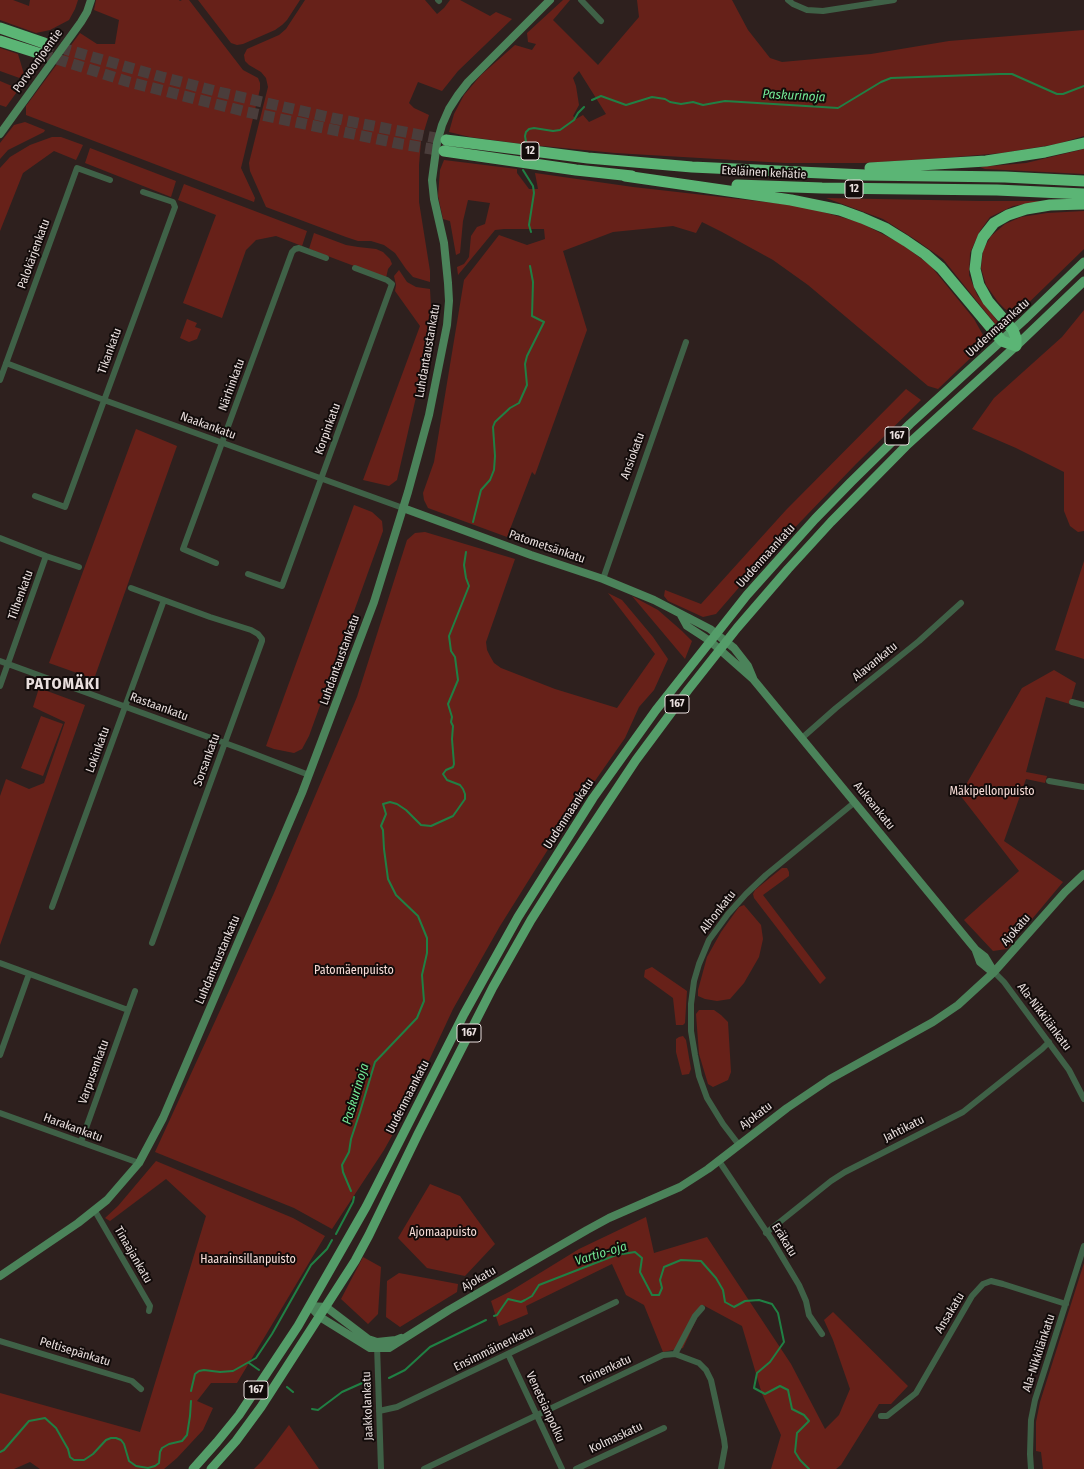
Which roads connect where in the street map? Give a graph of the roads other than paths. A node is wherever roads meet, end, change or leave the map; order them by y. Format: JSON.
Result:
{"nodes":[{"id":1,"x":91,"y":0,"type":"edge"},
{"id":2,"x":550,"y":0,"type":"edge"},
{"id":3,"x":581,"y":0,"type":"edge"},
{"id":4,"x":788,"y":0,"type":"edge"},
{"id":5,"x":894,"y":0,"type":"edge"},
{"id":6,"x":601,"y":21,"type":"dead end"},
{"id":7,"x":0,"y":28,"type":"edge"},
{"id":8,"x":0,"y":41,"type":"edge"},
{"id":9,"x":44,"y":43,"type":"tunnel mouth"},
{"id":10,"x":40,"y":54,"type":"tunnel mouth"},
{"id":11,"x":0,"y":134,"type":"edge"},
{"id":12,"x":446,"y":140,"type":"tunnel mouth"},
{"id":13,"x":1084,"y":143,"type":"edge"},
{"id":14,"x":444,"y":151,"type":"tunnel mouth"},
{"id":15,"x":626,"y":162,"type":"junction"},
{"id":16,"x":625,"y":176,"type":"junction"},
{"id":17,"x":110,"y":180,"type":"dead end"},
{"id":18,"x":1084,"y":181,"type":"edge"},
{"id":19,"x":143,"y":192,"type":"dead end"},
{"id":20,"x":1084,"y":194,"type":"edge"},
{"id":21,"x":1084,"y":204,"type":"edge"},
{"id":22,"x":326,"y":258,"type":"dead end"},
{"id":23,"x":1084,"y":262,"type":"edge"},
{"id":24,"x":355,"y":268,"type":"dead end"},
{"id":25,"x":1084,"y":281,"type":"edge"},
{"id":26,"x":1013,"y":330,"type":"junction"},
{"id":27,"x":1002,"y":341,"type":"junction"},
{"id":28,"x":686,"y":342,"type":"dead end"},
{"id":29,"x":1016,"y":346,"type":"junction"},
{"id":30,"x":6,"y":363,"type":"junction"},
{"id":31,"x":0,"y":380,"type":"edge"},
{"id":32,"x":104,"y":400,"type":"junction"},
{"id":33,"x":222,"y":442,"type":"junction"},
{"id":34,"x":321,"y":479,"type":"junction"},
{"id":35,"x":35,"y":496,"type":"dead end"},
{"id":36,"x":403,"y":508,"type":"junction"},
{"id":37,"x":0,"y":538,"type":"edge"},
{"id":38,"x":46,"y":556,"type":"junction"},
{"id":39,"x":216,"y":563,"type":"dead end"},
{"id":40,"x":79,"y":567,"type":"dead end"},
{"id":41,"x":248,"y":574,"type":"dead end"},
{"id":42,"x":603,"y":579,"type":"junction"},
{"id":43,"x":131,"y":588,"type":"dead end"},
{"id":44,"x":164,"y":600,"type":"junction"},
{"id":45,"x":961,"y":603,"type":"dead end"},
{"id":46,"x":713,"y":637,"type":"junction"},
{"id":47,"x":723,"y":646,"type":"junction"},
{"id":48,"x":0,"y":661,"type":"edge"},
{"id":49,"x":8,"y":664,"type":"junction"},
{"id":50,"x":0,"y":686,"type":"edge"},
{"id":51,"x":1072,"y":702,"type":"dead end"},
{"id":52,"x":126,"y":706,"type":"junction"},
{"id":53,"x":1084,"y":706,"type":"edge"},
{"id":54,"x":802,"y":738,"type":"junction"},
{"id":55,"x":225,"y":743,"type":"junction"},
{"id":56,"x":309,"y":775,"type":"junction"},
{"id":57,"x":1049,"y":780,"type":"dead end"},
{"id":58,"x":1084,"y":787,"type":"edge"},
{"id":59,"x":855,"y":802,"type":"junction"},
{"id":60,"x":1084,"y":874,"type":"edge"},
{"id":61,"x":52,"y":907,"type":"dead end"},
{"id":62,"x":152,"y":943,"type":"dead end"},
{"id":63,"x":0,"y":963,"type":"edge"},
{"id":64,"x":994,"y":972,"type":"junction"},
{"id":65,"x":29,"y":974,"type":"junction"},
{"id":66,"x":135,"y":991,"type":"dead end"},
{"id":67,"x":128,"y":1010,"type":"junction"},
{"id":68,"x":1049,"y":1042,"type":"junction"},
{"id":69,"x":0,"y":1055,"type":"edge"},
{"id":70,"x":1084,"y":1099,"type":"edge"},
{"id":71,"x":0,"y":1113,"type":"edge"},
{"id":72,"x":81,"y":1142,"type":"junction"},
{"id":73,"x":739,"y":1145,"type":"junction"},
{"id":74,"x":719,"y":1161,"type":"junction"},
{"id":75,"x":139,"y":1163,"type":"junction"},
{"id":76,"x":95,"y":1211,"type":"junction"},
{"id":77,"x":766,"y":1232,"type":"junction"},
{"id":78,"x":1084,"y":1246,"type":"edge"},
{"id":79,"x":0,"y":1276,"type":"edge"},
{"id":80,"x":616,"y":1302,"type":"dead end"},
{"id":81,"x":1066,"y":1304,"type":"junction"},
{"id":82,"x":310,"y":1306,"type":"junction"},
{"id":83,"x":326,"y":1307,"type":"junction"},
{"id":84,"x":702,"y":1308,"type":"dead end"},
{"id":85,"x":149,"y":1311,"type":"dead end"},
{"id":86,"x":320,"y":1317,"type":"junction"},
{"id":87,"x":822,"y":1334,"type":"dead end"},
{"id":88,"x":0,"y":1341,"type":"edge"},
{"id":89,"x":377,"y":1345,"type":"junction"},
{"id":90,"x":508,"y":1354,"type":"junction"},
{"id":91,"x":675,"y":1354,"type":"junction"},
{"id":92,"x":141,"y":1389,"type":"dead end"},
{"id":93,"x":379,"y":1411,"type":"junction"},
{"id":94,"x":537,"y":1415,"type":"junction"},
{"id":95,"x":881,"y":1416,"type":"dead end"},
{"id":96,"x":664,"y":1428,"type":"dead end"},
{"id":97,"x":193,"y":1469,"type":"edge"},
{"id":98,"x":212,"y":1469,"type":"edge"},
{"id":99,"x":381,"y":1469,"type":"edge"},
{"id":100,"x":424,"y":1469,"type":"edge"},
{"id":101,"x":562,"y":1469,"type":"edge"},
{"id":102,"x":576,"y":1469,"type":"edge"},
{"id":103,"x":721,"y":1469,"type":"edge"},
{"id":104,"x":1031,"y":1469,"type":"edge"}],
"edges":[{"from":1,"to":11,"type":"street","name":"Porvoonjoentie"},
{"from":2,"to":36,"type":"street","name":"Luhdantaustankatu"},
{"from":3,"to":6,"type":"street"},
{"from":4,"to":5,"type":"street"},
{"from":7,"to":9,"type":"highway"},
{"from":8,"to":10,"type":"highway"},
{"from":12,"to":15,"type":"highway","name":"Eteläinen kehätie","number":"12"},
{"from":13,"to":15,"type":"highway"},
{"from":14,"to":16,"type":"highway","name":"Eteläinen kehätie","number":"12"},
{"from":15,"to":18,"type":"highway","name":"Eteläinen kehätie","number":"12"},
{"from":16,"to":20,"type":"highway","name":"Eteläinen kehätie","number":"12"},
{"from":16,"to":27,"type":"highway"},
{"from":17,"to":30,"type":"street","name":"Palokärjenkatu"},
{"from":19,"to":32,"type":"street","name":"Tikankatu"},
{"from":21,"to":26,"type":"highway"},
{"from":22,"to":33,"type":"street","name":"Närhinkatu"},
{"from":23,"to":26,"type":"main road","name":"Uudenmaankatu","number":"167"},
{"from":24,"to":34,"type":"street","name":"Korpinkatu"},
{"from":25,"to":29,"type":"main road","name":"Uudenmaankatu"},
{"from":26,"to":27,"type":"main road","name":"Uudenmaankatu","number":"167"},
{"from":26,"to":29,"type":"highway"},
{"from":27,"to":29,"type":"highway"},
{"from":27,"to":46,"type":"main road","name":"Uudenmaankatu","number":"167"},
{"from":28,"to":42,"type":"street","name":"Ansiokatu"},
{"from":29,"to":47,"type":"main road","name":"Uudenmaankatu","number":"167"},
{"from":30,"to":31,"type":"street","name":"Palokärjenkatu"},
{"from":30,"to":32,"type":"street","name":"Naakankatu"},
{"from":32,"to":33,"type":"street","name":"Naakankatu"},
{"from":32,"to":35,"type":"street","name":"Tikankatu"},
{"from":33,"to":34,"type":"street","name":"Naakankatu"},
{"from":33,"to":39,"type":"street","name":"Närhinkatu"},
{"from":34,"to":36,"type":"street","name":"Naakankatu"},
{"from":34,"to":41,"type":"street","name":"Korpinkatu"},
{"from":36,"to":42,"type":"street","name":"Patometsänkatu"},
{"from":36,"to":56,"type":"street","name":"Luhdantaustankatu"},
{"from":37,"to":38,"type":"street"},
{"from":38,"to":40,"type":"street"},
{"from":38,"to":49,"type":"street","name":"Tilhenkatu"},
{"from":42,"to":46,"type":"street","name":"Patometsänkatu"},
{"from":43,"to":44,"type":"street"},
{"from":44,"to":52,"type":"street","name":"Lokinkatu"},
{"from":44,"to":55,"type":"street","name":"Sorsankatu"},
{"from":45,"to":54,"type":"street","name":"Alavankatu"},
{"from":46,"to":47,"type":"street","name":"Patometsänkatu"},
{"from":46,"to":82,"type":"main road","name":"Uudenmaankatu","number":"167"},
{"from":47,"to":54,"type":"street","name":"Aukeankatu"},
{"from":47,"to":83,"type":"main road","name":"Uudenmaankatu","number":"167"},
{"from":48,"to":49,"type":"street","name":"Rastaankatu"},
{"from":49,"to":50,"type":"street","name":"Tilhenkatu"},
{"from":49,"to":52,"type":"street","name":"Rastaankatu"},
{"from":51,"to":53,"type":"street"},
{"from":52,"to":55,"type":"street","name":"Rastaankatu"},
{"from":52,"to":61,"type":"street","name":"Lokinkatu"},
{"from":54,"to":59,"type":"street","name":"Aukeankatu"},
{"from":55,"to":56,"type":"street","name":"Rastaankatu"},
{"from":55,"to":62,"type":"street","name":"Sorsankatu"},
{"from":56,"to":75,"type":"street","name":"Luhdantaustankatu"},
{"from":57,"to":58,"type":"street"},
{"from":59,"to":64,"type":"street","name":"Aukeankatu"},
{"from":59,"to":73,"type":"street","name":"Alhonkatu"},
{"from":60,"to":64,"type":"street","name":"Ajokatu"},
{"from":63,"to":65,"type":"street"},
{"from":64,"to":68,"type":"street","name":"Ala-Nikkilänkatu"},
{"from":64,"to":73,"type":"street","name":"Ajokatu"},
{"from":65,"to":67,"type":"street"},
{"from":65,"to":69,"type":"street"},
{"from":66,"to":67,"type":"street","name":"Varpusenkatu"},
{"from":67,"to":72,"type":"street","name":"Varpusenkatu"},
{"from":68,"to":70,"type":"street","name":"Ala-Nikkilänkatu"},
{"from":68,"to":77,"type":"street","name":"Jahtikatu"},
{"from":71,"to":72,"type":"street","name":"Harakankatu"},
{"from":72,"to":75,"type":"street","name":"Harakankatu"},
{"from":73,"to":74,"type":"street","name":"Ajokatu"},
{"from":74,"to":77,"type":"street","name":"Eräkatu"},
{"from":74,"to":89,"type":"street","name":"Ajokatu"},
{"from":75,"to":76,"type":"street","name":"Luhdantaustankatu"},
{"from":76,"to":79,"type":"street","name":"Luhdantaustankatu"},
{"from":76,"to":85,"type":"street","name":"Tinaajankatu"},
{"from":77,"to":87,"type":"street","name":"Eräkatu"},
{"from":78,"to":81,"type":"street","name":"Ala-Nikkilänkatu"},
{"from":80,"to":90,"type":"street","name":"Ensimmäinenkatu"},
{"from":81,"to":95,"type":"street","name":"Ansakatu"},
{"from":81,"to":104,"type":"street","name":"Ala-Nikkilänkatu"},
{"from":82,"to":83,"type":"street"},
{"from":82,"to":86,"type":"street"},
{"from":82,"to":97,"type":"main road","name":"Uudenmaankatu","number":"167"},
{"from":83,"to":86,"type":"main road","name":"Uudenmaankatu","number":"167"},
{"from":83,"to":89,"type":"street"},
{"from":84,"to":91,"type":"street"},
{"from":86,"to":89,"type":"street"},
{"from":86,"to":98,"type":"main road","name":"Uudenmaankatu","number":"167"},
{"from":88,"to":92,"type":"street","name":"Peltisepänkatu"},
{"from":89,"to":93,"type":"street","name":"Jaakkolankatu"},
{"from":90,"to":93,"type":"street","name":"Ensimmäinenkatu"},
{"from":90,"to":94,"type":"street","name":"Venetsianpolku"},
{"from":91,"to":94,"type":"street","name":"Toinenkatu"},
{"from":91,"to":103,"type":"street"},
{"from":93,"to":99,"type":"street","name":"Jaakkolankatu"},
{"from":94,"to":100,"type":"street","name":"Toinenkatu"},
{"from":94,"to":101,"type":"street","name":"Venetsianpolku"},
{"from":96,"to":102,"type":"street","name":"Kolmaskatu"}]}
